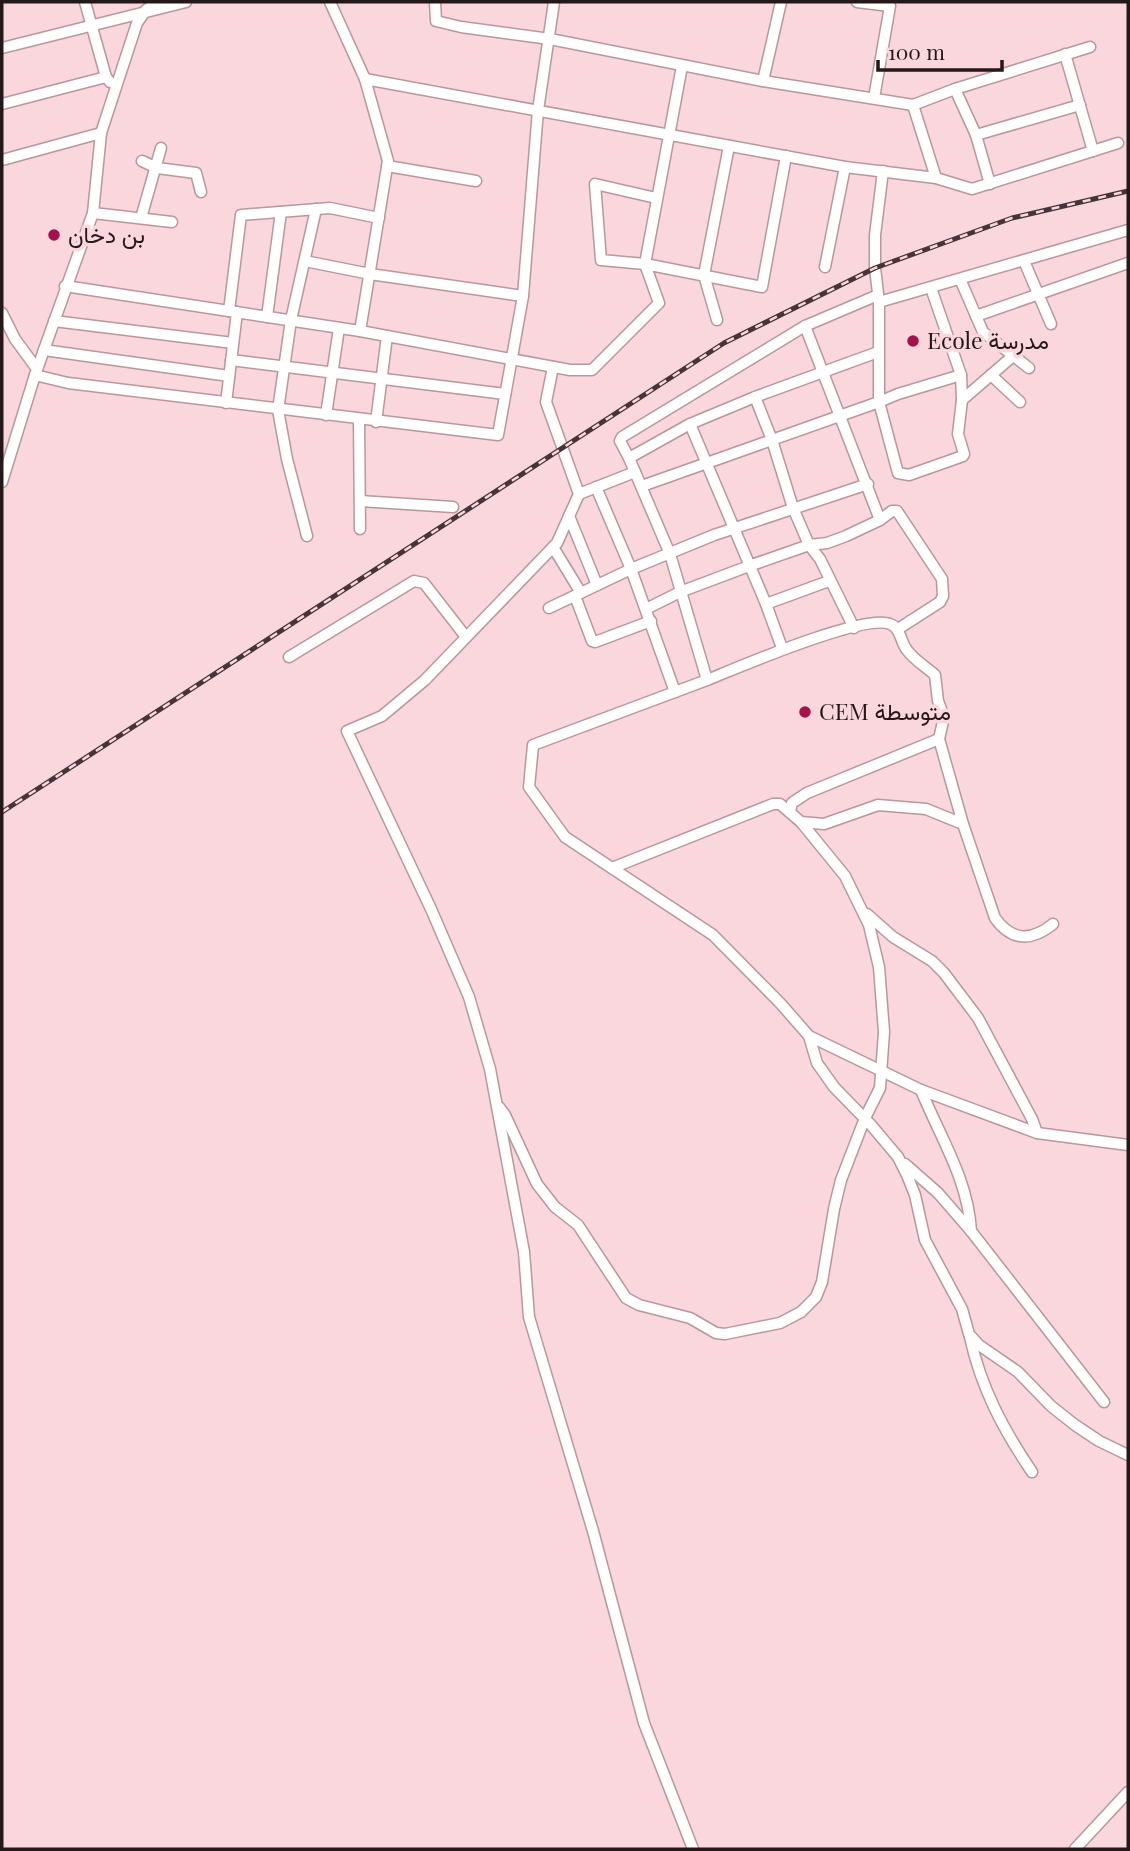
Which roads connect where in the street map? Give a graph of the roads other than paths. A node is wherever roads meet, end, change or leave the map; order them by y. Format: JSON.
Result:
{"nodes":[{"id":1,"x":85,"y":2,"type":"edge"},
{"id":2,"x":158,"y":2,"type":"edge"},
{"id":3,"x":186,"y":2,"type":"edge"},
{"id":4,"x":330,"y":2,"type":"edge"},
{"id":5,"x":435,"y":2,"type":"edge"},
{"id":6,"x":554,"y":2,"type":"edge"},
{"id":7,"x":780,"y":2,"type":"edge"},
{"id":8,"x":857,"y":2,"type":"edge"},
{"id":9,"x":146,"y":10,"type":"junction"},
{"id":10,"x":91,"y":25,"type":"junction"},
{"id":11,"x":550,"y":40,"type":"junction"},
{"id":12,"x":1090,"y":47,"type":"dead end"},
{"id":13,"x":2,"y":48,"type":"edge"},
{"id":14,"x":1065,"y":54,"type":"junction"},
{"id":15,"x":682,"y":66,"type":"junction"},
{"id":16,"x":106,"y":77,"type":"junction"},
{"id":17,"x":365,"y":79,"type":"junction"},
{"id":18,"x":763,"y":81,"type":"junction"},
{"id":19,"x":955,"y":89,"type":"junction"},
{"id":20,"x":115,"y":90,"type":"junction"},
{"id":21,"x":874,"y":98,"type":"junction"},
{"id":22,"x":2,"y":104,"type":"edge"},
{"id":23,"x":913,"y":105,"type":"junction"},
{"id":24,"x":1080,"y":105,"type":"junction"},
{"id":25,"x":538,"y":110,"type":"junction"},
{"id":26,"x":101,"y":133,"type":"junction"},
{"id":27,"x":671,"y":134,"type":"junction"},
{"id":28,"x":975,"y":135,"type":"junction"},
{"id":29,"x":1118,"y":143,"type":"dead end"},
{"id":30,"x":729,"y":146,"type":"junction"},
{"id":31,"x":160,"y":148,"type":"dead end"},
{"id":32,"x":1093,"y":151,"type":"junction"},
{"id":33,"x":786,"y":156,"type":"junction"},
{"id":34,"x":2,"y":160,"type":"edge"},
{"id":35,"x":142,"y":161,"type":"dead end"},
{"id":36,"x":387,"y":166,"type":"junction"},
{"id":37,"x":157,"y":167,"type":"junction"},
{"id":38,"x":845,"y":167,"type":"junction"},
{"id":39,"x":883,"y":171,"type":"junction"},
{"id":40,"x":936,"y":178,"type":"junction"},
{"id":41,"x":476,"y":181,"type":"dead end"},
{"id":42,"x":990,"y":184,"type":"junction"},
{"id":43,"x":201,"y":192,"type":"dead end"},
{"id":44,"x":656,"y":198,"type":"junction"},
{"id":45,"x":316,"y":209,"type":"junction"},
{"id":46,"x":281,"y":212,"type":"junction"},
{"id":47,"x":93,"y":213,"type":"junction"},
{"id":48,"x":141,"y":218,"type":"junction"},
{"id":49,"x":379,"y":218,"type":"junction"},
{"id":50,"x":172,"y":222,"type":"dead end"},
{"id":51,"x":1128,"y":230,"type":"edge"},
{"id":52,"x":304,"y":261,"type":"junction"},
{"id":53,"x":1024,"y":261,"type":"junction"},
{"id":54,"x":1128,"y":263,"type":"edge"},
{"id":55,"x":645,"y":264,"type":"junction"},
{"id":56,"x":825,"y":267,"type":"dead end"},
{"id":57,"x":370,"y":274,"type":"junction"},
{"id":58,"x":704,"y":275,"type":"junction"},
{"id":59,"x":960,"y":279,"type":"junction"},
{"id":60,"x":65,"y":286,"type":"junction"},
{"id":61,"x":931,"y":288,"type":"junction"},
{"id":62,"x":1038,"y":294,"type":"junction"},
{"id":63,"x":523,"y":296,"type":"junction"},
{"id":64,"x":878,"y":298,"type":"junction"},
{"id":65,"x":233,"y":312,"type":"junction"},
{"id":66,"x":2,"y":313,"type":"edge"},
{"id":67,"x":976,"y":316,"type":"junction"},
{"id":68,"x":267,"y":317,"type":"junction"},
{"id":69,"x":291,"y":320,"type":"junction"},
{"id":70,"x":717,"y":320,"type":"dead end"},
{"id":71,"x":54,"y":321,"type":"junction"},
{"id":72,"x":1051,"y":324,"type":"dead end"},
{"id":73,"x":805,"y":326,"type":"junction"},
{"id":74,"x":339,"y":328,"type":"junction"},
{"id":75,"x":360,"y":331,"type":"junction"},
{"id":76,"x":387,"y":336,"type":"junction"},
{"id":77,"x":233,"y":343,"type":"junction"},
{"id":78,"x":44,"y":350,"type":"junction"},
{"id":79,"x":878,"y":352,"type":"junction"},
{"id":80,"x":1013,"y":356,"type":"junction"},
{"id":81,"x":511,"y":359,"type":"junction"},
{"id":82,"x":231,"y":360,"type":"junction"},
{"id":83,"x":285,"y":366,"type":"junction"},
{"id":84,"x":553,"y":367,"type":"junction"},
{"id":85,"x":1029,"y":368,"type":"dead end"},
{"id":86,"x":36,"y":372,"type":"junction"},
{"id":87,"x":332,"y":372,"type":"junction"},
{"id":88,"x":823,"y":373,"type":"junction"},
{"id":89,"x":961,"y":375,"type":"junction"},
{"id":90,"x":991,"y":375,"type":"junction"},
{"id":91,"x":229,"y":376,"type":"junction"},
{"id":92,"x":382,"y":379,"type":"junction"},
{"id":93,"x":505,"y":394,"type":"junction"},
{"id":94,"x":755,"y":397,"type":"junction"},
{"id":95,"x":962,"y":400,"type":"junction"},
{"id":96,"x":879,"y":402,"type":"junction"},
{"id":97,"x":1020,"y":402,"type":"dead end"},
{"id":98,"x":226,"y":403,"type":"junction"},
{"id":99,"x":278,"y":410,"type":"junction"},
{"id":100,"x":326,"y":415,"type":"junction"},
{"id":101,"x":840,"y":416,"type":"junction"},
{"id":102,"x":359,"y":420,"type":"junction"},
{"id":103,"x":376,"y":422,"type":"junction"},
{"id":104,"x":690,"y":424,"type":"junction"},
{"id":105,"x":772,"y":440,"type":"junction"},
{"id":106,"x":629,"y":458,"type":"junction"},
{"id":107,"x":706,"y":463,"type":"junction"},
{"id":108,"x":635,"y":472,"type":"junction"},
{"id":109,"x":2,"y":482,"type":"edge"},
{"id":110,"x":868,"y":484,"type":"junction"},
{"id":111,"x":642,"y":486,"type":"junction"},
{"id":112,"x":596,"y":487,"type":"junction"},
{"id":113,"x":579,"y":494,"type":"junction"},
{"id":114,"x":360,"y":501,"type":"junction"},
{"id":115,"x":453,"y":507,"type":"dead end"},
{"id":116,"x":793,"y":508,"type":"junction"},
{"id":117,"x":569,"y":516,"type":"junction"},
{"id":118,"x":880,"y":520,"type":"junction"},
{"id":119,"x":733,"y":528,"type":"junction"},
{"id":120,"x":360,"y":529,"type":"dead end"},
{"id":121,"x":307,"y":536,"type":"dead end"},
{"id":122,"x":809,"y":545,"type":"junction"},
{"id":123,"x":552,"y":547,"type":"junction"},
{"id":124,"x":670,"y":554,"type":"junction"},
{"id":125,"x":749,"y":566,"type":"junction"},
{"id":126,"x":631,"y":569,"type":"junction"},
{"id":127,"x":829,"y":581,"type":"junction"},
{"id":128,"x":597,"y":585,"type":"junction"},
{"id":129,"x":680,"y":592,"type":"junction"},
{"id":130,"x":578,"y":595,"type":"junction"},
{"id":131,"x":766,"y":604,"type":"junction"},
{"id":132,"x":549,"y":608,"type":"dead end"},
{"id":133,"x":646,"y":609,"type":"junction"},
{"id":134,"x":651,"y":621,"type":"junction"},
{"id":135,"x":854,"y":628,"type":"junction"},
{"id":136,"x":898,"y":629,"type":"junction"},
{"id":137,"x":466,"y":637,"type":"junction"},
{"id":138,"x":782,"y":648,"type":"junction"},
{"id":139,"x":289,"y":657,"type":"dead end"},
{"id":140,"x":707,"y":680,"type":"junction"},
{"id":141,"x":674,"y":692,"type":"junction"},
{"id":142,"x":939,"y":739,"type":"junction"},
{"id":143,"x":790,"y":811,"type":"junction"},
{"id":144,"x":801,"y":822,"type":"junction"},
{"id":145,"x":963,"y":824,"type":"junction"},
{"id":146,"x":612,"y":868,"type":"junction"},
{"id":147,"x":863,"y":909,"type":"junction"},
{"id":148,"x":1053,"y":924,"type":"dead end"},
{"id":149,"x":809,"y":1036,"type":"junction"},
{"id":150,"x":882,"y":1072,"type":"junction"},
{"id":151,"x":921,"y":1090,"type":"junction"},
{"id":152,"x":496,"y":1103,"type":"junction"},
{"id":153,"x":864,"y":1118,"type":"junction"},
{"id":154,"x":1037,"y":1133,"type":"junction"},
{"id":155,"x":1128,"y":1145,"type":"edge"},
{"id":156,"x":898,"y":1157,"type":"junction"},
{"id":157,"x":971,"y":1231,"type":"junction"},
{"id":158,"x":969,"y":1334,"type":"junction"},
{"id":159,"x":1104,"y":1402,"type":"dead end"},
{"id":160,"x":1128,"y":1455,"type":"edge"},
{"id":161,"x":1032,"y":1472,"type":"dead end"},
{"id":162,"x":1128,"y":1793,"type":"edge"},
{"id":163,"x":693,"y":1849,"type":"edge"},
{"id":164,"x":1075,"y":1849,"type":"edge"}],
"edges":[{"from":1,"to":10,"type":"street"},
{"from":2,"to":9,"type":"street"},
{"from":3,"to":9,"type":"street"},
{"from":4,"to":17,"type":"street"},
{"from":5,"to":11,"type":"street"},
{"from":6,"to":11,"type":"street"},
{"from":7,"to":18,"type":"street"},
{"from":8,"to":21,"type":"street"},
{"from":9,"to":10,"type":"street"},
{"from":9,"to":20,"type":"street"},
{"from":10,"to":13,"type":"street"},
{"from":10,"to":16,"type":"street"},
{"from":11,"to":15,"type":"street"},
{"from":11,"to":25,"type":"street"},
{"from":12,"to":14,"type":"street"},
{"from":14,"to":19,"type":"street"},
{"from":14,"to":24,"type":"street"},
{"from":15,"to":18,"type":"street"},
{"from":15,"to":27,"type":"street"},
{"from":16,"to":20,"type":"street"},
{"from":16,"to":22,"type":"street"},
{"from":17,"to":25,"type":"street"},
{"from":17,"to":36,"type":"street"},
{"from":18,"to":21,"type":"street"},
{"from":19,"to":23,"type":"street"},
{"from":19,"to":28,"type":"street"},
{"from":20,"to":26,"type":"street"},
{"from":21,"to":23,"type":"street"},
{"from":23,"to":40,"type":"street"},
{"from":24,"to":28,"type":"street"},
{"from":24,"to":32,"type":"street"},
{"from":25,"to":27,"type":"street"},
{"from":25,"to":63,"type":"street"},
{"from":26,"to":34,"type":"street"},
{"from":26,"to":47,"type":"street"},
{"from":27,"to":30,"type":"street"},
{"from":27,"to":44,"type":"street"},
{"from":28,"to":42,"type":"street"},
{"from":29,"to":32,"type":"street"},
{"from":30,"to":33,"type":"street"},
{"from":30,"to":58,"type":"street"},
{"from":31,"to":37,"type":"street"},
{"from":32,"to":42,"type":"street"},
{"from":33,"to":38,"type":"street"},
{"from":33,"to":58,"type":"street"},
{"from":35,"to":37,"type":"street"},
{"from":36,"to":41,"type":"street"},
{"from":36,"to":49,"type":"street"},
{"from":37,"to":43,"type":"street"},
{"from":37,"to":48,"type":"street"},
{"from":38,"to":39,"type":"street"},
{"from":38,"to":56,"type":"street"},
{"from":39,"to":40,"type":"street"},
{"from":39,"to":64,"type":"street"},
{"from":40,"to":42,"type":"street"},
{"from":44,"to":55,"type":"street"},
{"from":44,"to":55,"type":"street"},
{"from":45,"to":46,"type":"street"},
{"from":45,"to":49,"type":"street"},
{"from":45,"to":52,"type":"street"},
{"from":46,"to":65,"type":"street"},
{"from":46,"to":68,"type":"street"},
{"from":47,"to":48,"type":"street"},
{"from":47,"to":60,"type":"street"},
{"from":48,"to":50,"type":"street"},
{"from":49,"to":57,"type":"street"},
{"from":51,"to":53,"type":"street"},
{"from":52,"to":57,"type":"street"},
{"from":52,"to":69,"type":"street"},
{"from":53,"to":59,"type":"street"},
{"from":53,"to":62,"type":"street"},
{"from":54,"to":62,"type":"street"},
{"from":55,"to":58,"type":"street"},
{"from":55,"to":84,"type":"street"},
{"from":57,"to":63,"type":"street"},
{"from":57,"to":75,"type":"street"},
{"from":58,"to":70,"type":"street"},
{"from":59,"to":61,"type":"street"},
{"from":59,"to":67,"type":"street"},
{"from":60,"to":65,"type":"street"},
{"from":60,"to":71,"type":"street"},
{"from":61,"to":64,"type":"street"},
{"from":61,"to":89,"type":"street"},
{"from":62,"to":67,"type":"street"},
{"from":62,"to":72,"type":"street"},
{"from":63,"to":81,"type":"street"},
{"from":64,"to":73,"type":"street"},
{"from":64,"to":79,"type":"street"},
{"from":65,"to":68,"type":"street"},
{"from":65,"to":77,"type":"street"},
{"from":66,"to":86,"type":"street"},
{"from":67,"to":80,"type":"street"},
{"from":68,"to":69,"type":"street"},
{"from":69,"to":74,"type":"street"},
{"from":69,"to":83,"type":"street"},
{"from":71,"to":77,"type":"street"},
{"from":71,"to":78,"type":"street"},
{"from":73,"to":88,"type":"street"},
{"from":73,"to":106,"type":"street"},
{"from":74,"to":75,"type":"street"},
{"from":74,"to":87,"type":"street"},
{"from":75,"to":76,"type":"street"},
{"from":76,"to":81,"type":"street"},
{"from":76,"to":92,"type":"street"},
{"from":77,"to":82,"type":"street"},
{"from":78,"to":86,"type":"street"},
{"from":78,"to":91,"type":"street"},
{"from":79,"to":88,"type":"street"},
{"from":79,"to":96,"type":"street"},
{"from":80,"to":85,"type":"street"},
{"from":80,"to":90,"type":"street"},
{"from":81,"to":84,"type":"street"},
{"from":81,"to":93,"type":"street"},
{"from":82,"to":83,"type":"street"},
{"from":82,"to":91,"type":"street"},
{"from":83,"to":87,"type":"street"},
{"from":83,"to":99,"type":"street"},
{"from":84,"to":113,"type":"street"},
{"from":86,"to":98,"type":"street"},
{"from":86,"to":109,"type":"street"},
{"from":87,"to":92,"type":"street"},
{"from":87,"to":100,"type":"street"},
{"from":88,"to":94,"type":"street"},
{"from":88,"to":101,"type":"street"},
{"from":89,"to":95,"type":"street"},
{"from":89,"to":96,"type":"street"},
{"from":90,"to":95,"type":"street"},
{"from":90,"to":97,"type":"street"},
{"from":91,"to":98,"type":"street"},
{"from":92,"to":93,"type":"street"},
{"from":92,"to":103,"type":"street"},
{"from":93,"to":103,"type":"street"},
{"from":94,"to":104,"type":"street"},
{"from":94,"to":105,"type":"street"},
{"from":95,"to":96,"type":"street"},
{"from":96,"to":101,"type":"street"},
{"from":98,"to":99,"type":"street"},
{"from":99,"to":100,"type":"street"},
{"from":99,"to":121,"type":"street"},
{"from":100,"to":102,"type":"street"},
{"from":101,"to":105,"type":"street"},
{"from":101,"to":110,"type":"street"},
{"from":102,"to":103,"type":"street"},
{"from":102,"to":114,"type":"street"},
{"from":104,"to":106,"type":"street"},
{"from":104,"to":107,"type":"street"},
{"from":105,"to":107,"type":"street"},
{"from":105,"to":116,"type":"street"},
{"from":106,"to":108,"type":"street"},
{"from":107,"to":111,"type":"street"},
{"from":107,"to":119,"type":"street"},
{"from":108,"to":111,"type":"street"},
{"from":108,"to":112,"type":"street"},
{"from":110,"to":116,"type":"street"},
{"from":110,"to":118,"type":"street"},
{"from":111,"to":124,"type":"street"},
{"from":112,"to":113,"type":"street"},
{"from":112,"to":126,"type":"street"},
{"from":113,"to":117,"type":"street"},
{"from":114,"to":115,"type":"street"},
{"from":114,"to":120,"type":"street"},
{"from":116,"to":119,"type":"street"},
{"from":116,"to":122,"type":"street"},
{"from":117,"to":123,"type":"street"},
{"from":117,"to":128,"type":"street"},
{"from":118,"to":122,"type":"street"},
{"from":118,"to":136,"type":"street"},
{"from":119,"to":124,"type":"street"},
{"from":119,"to":125,"type":"street"},
{"from":122,"to":125,"type":"street"},
{"from":122,"to":127,"type":"street"},
{"from":123,"to":130,"type":"street"},
{"from":123,"to":137,"type":"street"},
{"from":124,"to":126,"type":"street"},
{"from":124,"to":129,"type":"street"},
{"from":125,"to":129,"type":"street"},
{"from":125,"to":131,"type":"street"},
{"from":126,"to":128,"type":"street"},
{"from":126,"to":133,"type":"street"},
{"from":127,"to":131,"type":"street"},
{"from":127,"to":135,"type":"street"},
{"from":128,"to":130,"type":"street"},
{"from":129,"to":133,"type":"street"},
{"from":129,"to":140,"type":"street"},
{"from":130,"to":132,"type":"street"},
{"from":130,"to":134,"type":"street"},
{"from":131,"to":138,"type":"street"},
{"from":133,"to":134,"type":"street"},
{"from":134,"to":141,"type":"street"},
{"from":135,"to":136,"type":"street"},
{"from":135,"to":138,"type":"street"},
{"from":136,"to":142,"type":"street"},
{"from":137,"to":139,"type":"street"},
{"from":137,"to":152,"type":"street"},
{"from":138,"to":140,"type":"street"},
{"from":140,"to":141,"type":"street"},
{"from":141,"to":146,"type":"street"},
{"from":142,"to":143,"type":"street"},
{"from":142,"to":145,"type":"street"},
{"from":143,"to":144,"type":"street"},
{"from":143,"to":146,"type":"street"},
{"from":144,"to":145,"type":"street"},
{"from":144,"to":147,"type":"street"},
{"from":145,"to":148,"type":"street"},
{"from":146,"to":149,"type":"street"},
{"from":147,"to":150,"type":"street"},
{"from":147,"to":154,"type":"street"},
{"from":149,"to":150,"type":"street"},
{"from":149,"to":153,"type":"street"},
{"from":150,"to":151,"type":"street"},
{"from":150,"to":153,"type":"street"},
{"from":151,"to":154,"type":"street"},
{"from":151,"to":157,"type":"street"},
{"from":152,"to":153,"type":"street"},
{"from":152,"to":163,"type":"street"},
{"from":153,"to":156,"type":"street"},
{"from":154,"to":155,"type":"street"},
{"from":156,"to":157,"type":"street"},
{"from":156,"to":158,"type":"street"},
{"from":157,"to":159,"type":"street"},
{"from":158,"to":160,"type":"street"},
{"from":158,"to":161,"type":"street"},
{"from":162,"to":164,"type":"street"}]}
